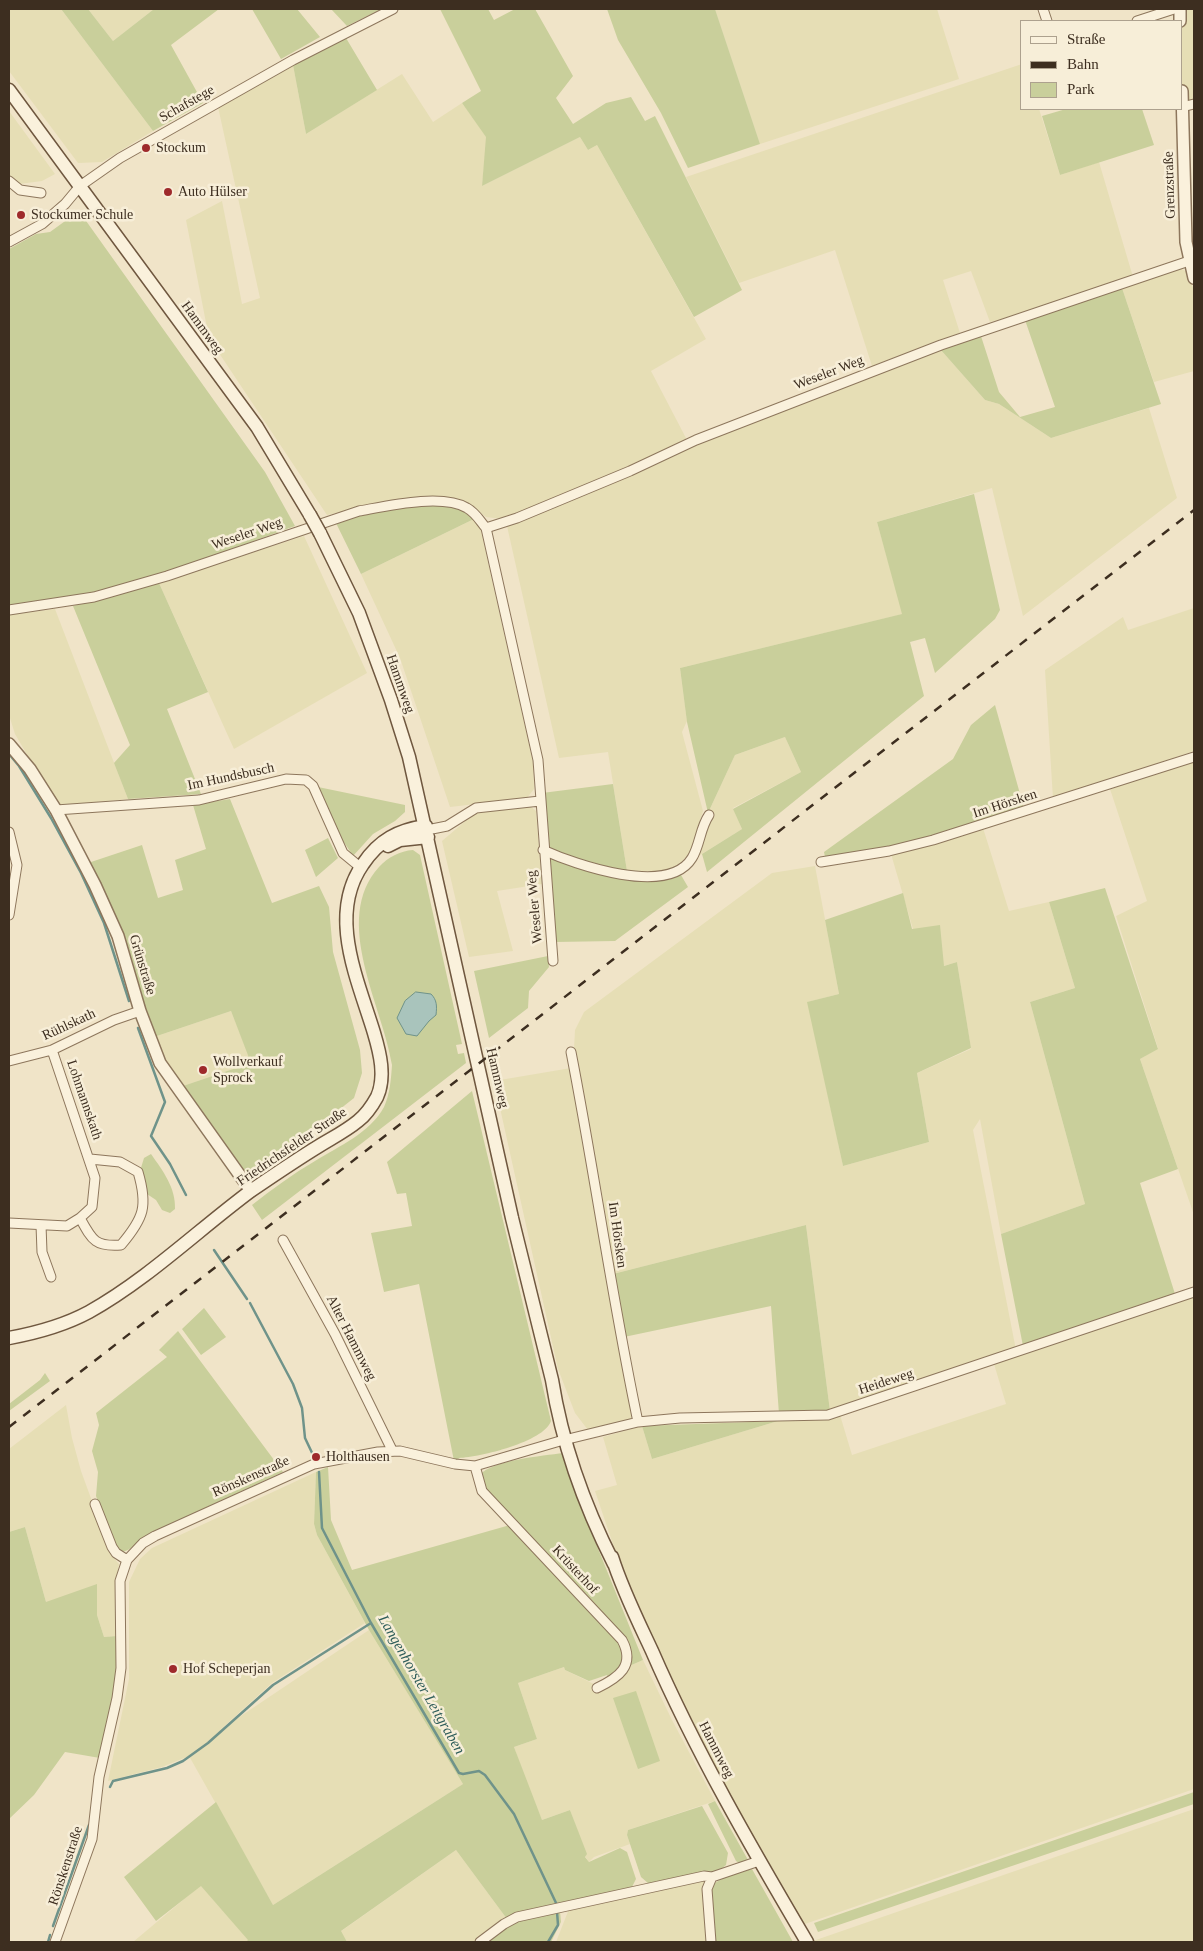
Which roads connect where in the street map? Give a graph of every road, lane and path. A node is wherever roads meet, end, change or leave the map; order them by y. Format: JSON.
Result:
{"nodes":[{"id":1,"x":393,"y":9,"type":"edge"},
{"id":2,"x":1174,"y":9,"type":"edge"},
{"id":3,"x":1141,"y":20,"type":"edge"},
{"id":4,"x":9,"y":90,"type":"edge"},
{"id":5,"x":1182,"y":110,"type":"edge"},
{"id":6,"x":9,"y":181,"type":"edge"},
{"id":7,"x":40,"y":193,"type":"dead end"},
{"id":8,"x":85,"y":193,"type":"junction"},
{"id":9,"x":9,"y":242,"type":"edge"},
{"id":10,"x":1189,"y":261,"type":"junction"},
{"id":11,"x":1194,"y":278,"type":"edge"},
{"id":12,"x":486,"y":528,"type":"junction"},
{"id":13,"x":9,"y":610,"type":"edge"},
{"id":14,"x":9,"y":744,"type":"edge"},
{"id":15,"x":1194,"y":756,"type":"edge"},
{"id":16,"x":540,"y":801,"type":"junction"},
{"id":17,"x":56,"y":810,"type":"junction"},
{"id":18,"x":709,"y":815,"type":"dead end"},
{"id":19,"x":427,"y":831,"type":"junction"},
{"id":20,"x":9,"y":832,"type":"edge"},
{"id":21,"x":543,"y":850,"type":"junction"},
{"id":22,"x":821,"y":862,"type":"dead end"},
{"id":23,"x":363,"y":864,"type":"junction"},
{"id":24,"x":9,"y":914,"type":"edge"},
{"id":25,"x":553,"y":961,"type":"dead end"},
{"id":26,"x":140,"y":1011,"type":"junction"},
{"id":27,"x":52,"y":1050,"type":"junction"},
{"id":28,"x":571,"y":1052,"type":"dead end"},
{"id":29,"x":9,"y":1061,"type":"edge"},
{"id":30,"x":90,"y":1159,"type":"junction"},
{"id":31,"x":251,"y":1191,"type":"junction"},
{"id":32,"x":80,"y":1218,"type":"junction"},
{"id":33,"x":9,"y":1223,"type":"edge"},
{"id":34,"x":42,"y":1225,"type":"junction"},
{"id":35,"x":283,"y":1240,"type":"dead end"},
{"id":36,"x":51,"y":1277,"type":"dead end"},
{"id":37,"x":1194,"y":1292,"type":"edge"},
{"id":38,"x":9,"y":1338,"type":"edge"},
{"id":39,"x":638,"y":1422,"type":"junction"},
{"id":40,"x":570,"y":1438,"type":"junction"},
{"id":41,"x":392,"y":1450,"type":"junction"},
{"id":42,"x":474,"y":1466,"type":"junction"},
{"id":43,"x":95,"y":1504,"type":"dead end"},
{"id":44,"x":127,"y":1560,"type":"junction"},
{"id":45,"x":597,"y":1688,"type":"dead end"},
{"id":46,"x":759,"y":1861,"type":"junction"},
{"id":47,"x":712,"y":1877,"type":"junction"},
{"id":48,"x":55,"y":1942,"type":"edge"},
{"id":49,"x":480,"y":1942,"type":"edge"},
{"id":50,"x":711,"y":1942,"type":"edge"},
{"id":51,"x":807,"y":1942,"type":"edge"}],
"edges":[{"from":1,"to":8,"type":"street","name":"Schafstege"},
{"from":2,"to":3,"type":"street"},
{"from":4,"to":8,"type":"main road","name":"Hammweg"},
{"from":5,"to":10,"type":"street","name":"Grenzstraße"},
{"from":6,"to":7,"type":"street"},
{"from":8,"to":9,"type":"street","name":"Schafstege"},
{"from":8,"to":19,"type":"main road","name":"Hammweg","bridge":true},
{"from":10,"to":11,"type":"street","name":"Grenzstraße"},
{"from":10,"to":12,"type":"street","name":"Weseler Weg"},
{"from":12,"to":13,"type":"street","name":"Weseler Weg"},
{"from":12,"to":16,"type":"street","name":"Weseler Weg"},
{"from":14,"to":17,"type":"street","name":"Grünstraße"},
{"from":15,"to":22,"type":"street","name":"Im Hörsken"},
{"from":16,"to":19,"type":"street"},
{"from":16,"to":21,"type":"street","name":"Weseler Weg"},
{"from":17,"to":23,"type":"street","name":"Im Hundsbusch"},
{"from":17,"to":26,"type":"street","name":"Grünstraße"},
{"from":18,"to":21,"type":"street","name":"Weseler Weg"},
{"from":19,"to":23,"type":"main road"},
{"from":19,"to":40,"type":"main road","name":"Hammweg"},
{"from":20,"to":24,"type":"street"},
{"from":21,"to":25,"type":"street","name":"Weseler Weg"},
{"from":23,"to":31,"type":"main road","name":"Friedrichsfelder Straße"},
{"from":26,"to":27,"type":"street","name":"Rühlskath"},
{"from":26,"to":31,"type":"street","name":"Grünstraße"},
{"from":27,"to":29,"type":"street","name":"Rühlskath"},
{"from":27,"to":30,"type":"street","name":"Lohmannskath"},
{"from":28,"to":39,"type":"street","name":"Im Hörsken"},
{"from":30,"to":32,"type":"street","name":"Lohmannskath"},
{"from":30,"to":32,"type":"street","name":"Lohmannskath"},
{"from":31,"to":38,"type":"main road","name":"Friedrichsfelder Straße"},
{"from":32,"to":34,"type":"street"},
{"from":33,"to":34,"type":"street"},
{"from":34,"to":36,"type":"street"},
{"from":35,"to":41,"type":"street","name":"Alter Hammweg"},
{"from":37,"to":39,"type":"street","name":"Heideweg"},
{"from":39,"to":40,"type":"street","name":"Heideweg"},
{"from":40,"to":42,"type":"street","name":"Rönskenstraße"},
{"from":40,"to":46,"type":"main road","name":"Hammweg"},
{"from":41,"to":42,"type":"street","name":"Rönskenstraße"},
{"from":41,"to":44,"type":"street","name":"Rönskenstraße"},
{"from":42,"to":45,"type":"street","name":"Krüsterhof"},
{"from":43,"to":44,"type":"street"},
{"from":44,"to":48,"type":"street","name":"Rönskenstraße"},
{"from":46,"to":47,"type":"street"},
{"from":46,"to":51,"type":"main road","name":"Hammweg"},
{"from":47,"to":49,"type":"street"},
{"from":47,"to":50,"type":"street"}]}
